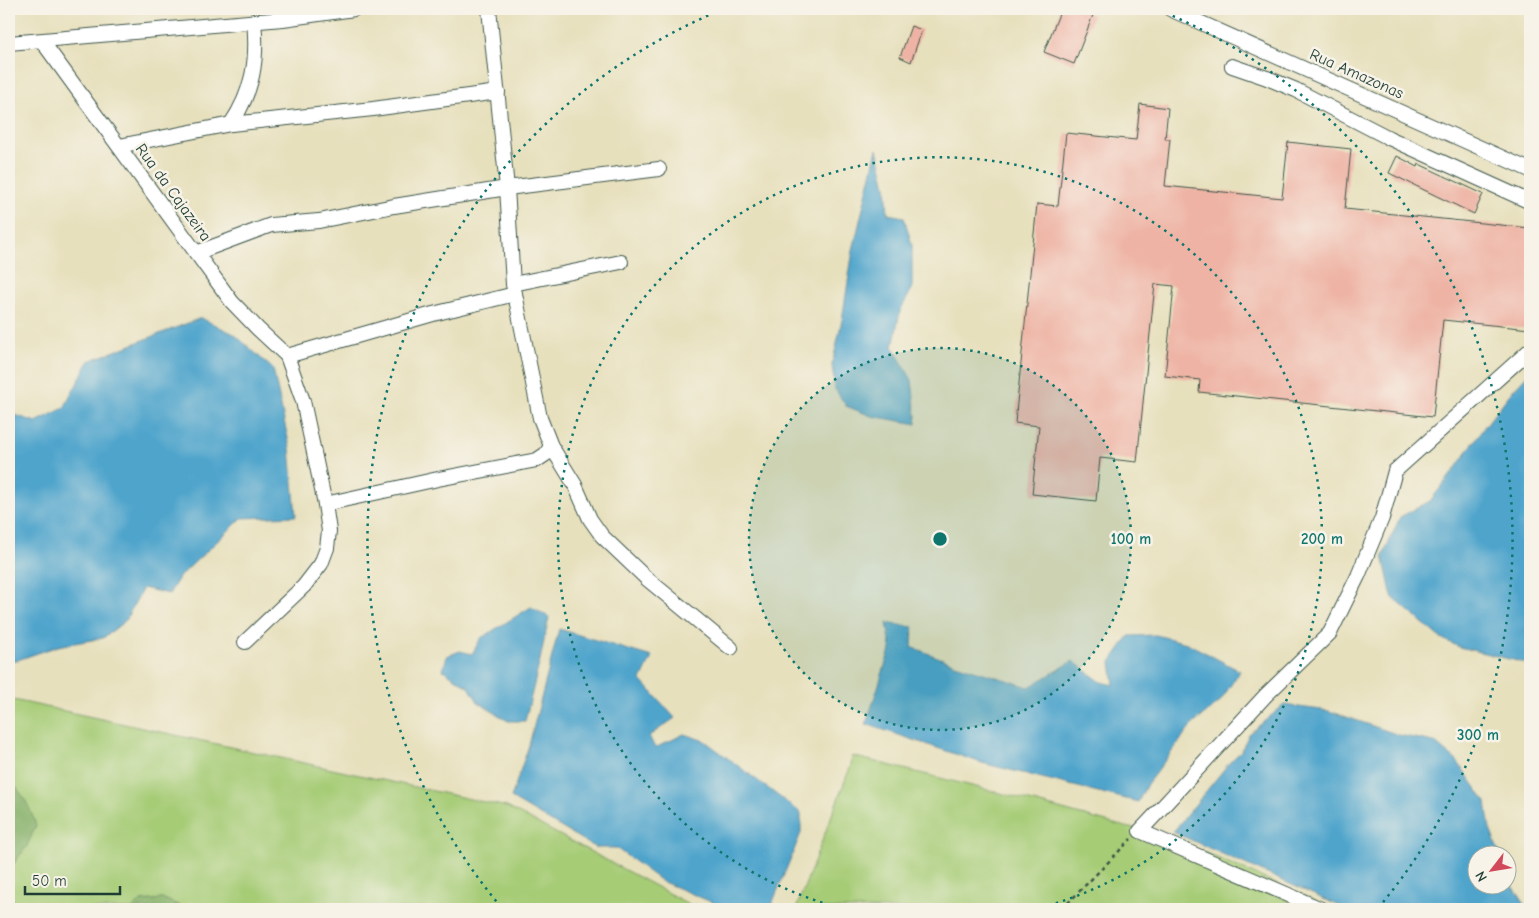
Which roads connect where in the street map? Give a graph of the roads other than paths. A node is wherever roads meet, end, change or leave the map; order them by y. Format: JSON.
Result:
{"nodes":[{"id":1,"x":354,"y":9,"type":"edge"},
{"id":2,"x":489,"y":9,"type":"edge"},
{"id":3,"x":1170,"y":9,"type":"edge"},
{"id":4,"x":284,"y":14,"type":"edge"},
{"id":5,"x":254,"y":21,"type":"junction"},
{"id":6,"x":42,"y":41,"type":"junction"},
{"id":7,"x":9,"y":43,"type":"edge"},
{"id":8,"x":1232,"y":66,"type":"dead end"},
{"id":9,"x":498,"y":92,"type":"junction"},
{"id":10,"x":231,"y":124,"type":"junction"},
{"id":11,"x":119,"y":146,"type":"junction"},
{"id":12,"x":659,"y":169,"type":"dead end"},
{"id":13,"x":1530,"y":170,"type":"edge"},
{"id":14,"x":507,"y":188,"type":"junction"},
{"id":15,"x":1530,"y":202,"type":"edge"},
{"id":16,"x":196,"y":253,"type":"junction"},
{"id":17,"x":621,"y":262,"type":"dead end"},
{"id":18,"x":514,"y":289,"type":"junction"},
{"id":19,"x":1530,"y":350,"type":"edge"},
{"id":20,"x":287,"y":356,"type":"junction"},
{"id":21,"x":552,"y":446,"type":"junction"},
{"id":22,"x":325,"y":504,"type":"junction"},
{"id":23,"x":245,"y":642,"type":"dead end"},
{"id":24,"x":731,"y":648,"type":"dead end"},
{"id":25,"x":1321,"y":909,"type":"edge"}],
"edges":[{"from":1,"to":4,"type":"street"},
{"from":2,"to":9,"type":"street"},
{"from":3,"to":13,"type":"street","name":"Rua Amazonas"},
{"from":4,"to":5,"type":"street"},
{"from":5,"to":6,"type":"street"},
{"from":5,"to":10,"type":"street"},
{"from":6,"to":7,"type":"street"},
{"from":6,"to":11,"type":"street","name":"Rua da Cajazeira"},
{"from":8,"to":15,"type":"street"},
{"from":9,"to":10,"type":"street"},
{"from":9,"to":14,"type":"street"},
{"from":10,"to":11,"type":"street"},
{"from":11,"to":16,"type":"street","name":"Rua da Cajazeira"},
{"from":12,"to":14,"type":"street"},
{"from":14,"to":16,"type":"street"},
{"from":14,"to":18,"type":"street"},
{"from":16,"to":20,"type":"street","name":"Rua da Cajazeira"},
{"from":17,"to":18,"type":"street"},
{"from":18,"to":20,"type":"street"},
{"from":18,"to":21,"type":"street"},
{"from":19,"to":25,"type":"street"},
{"from":20,"to":22,"type":"street","name":"Rua da Cajazeira"},
{"from":21,"to":22,"type":"street"},
{"from":21,"to":24,"type":"street"},
{"from":22,"to":23,"type":"street","name":"Rua da Cajazeira"}]}
